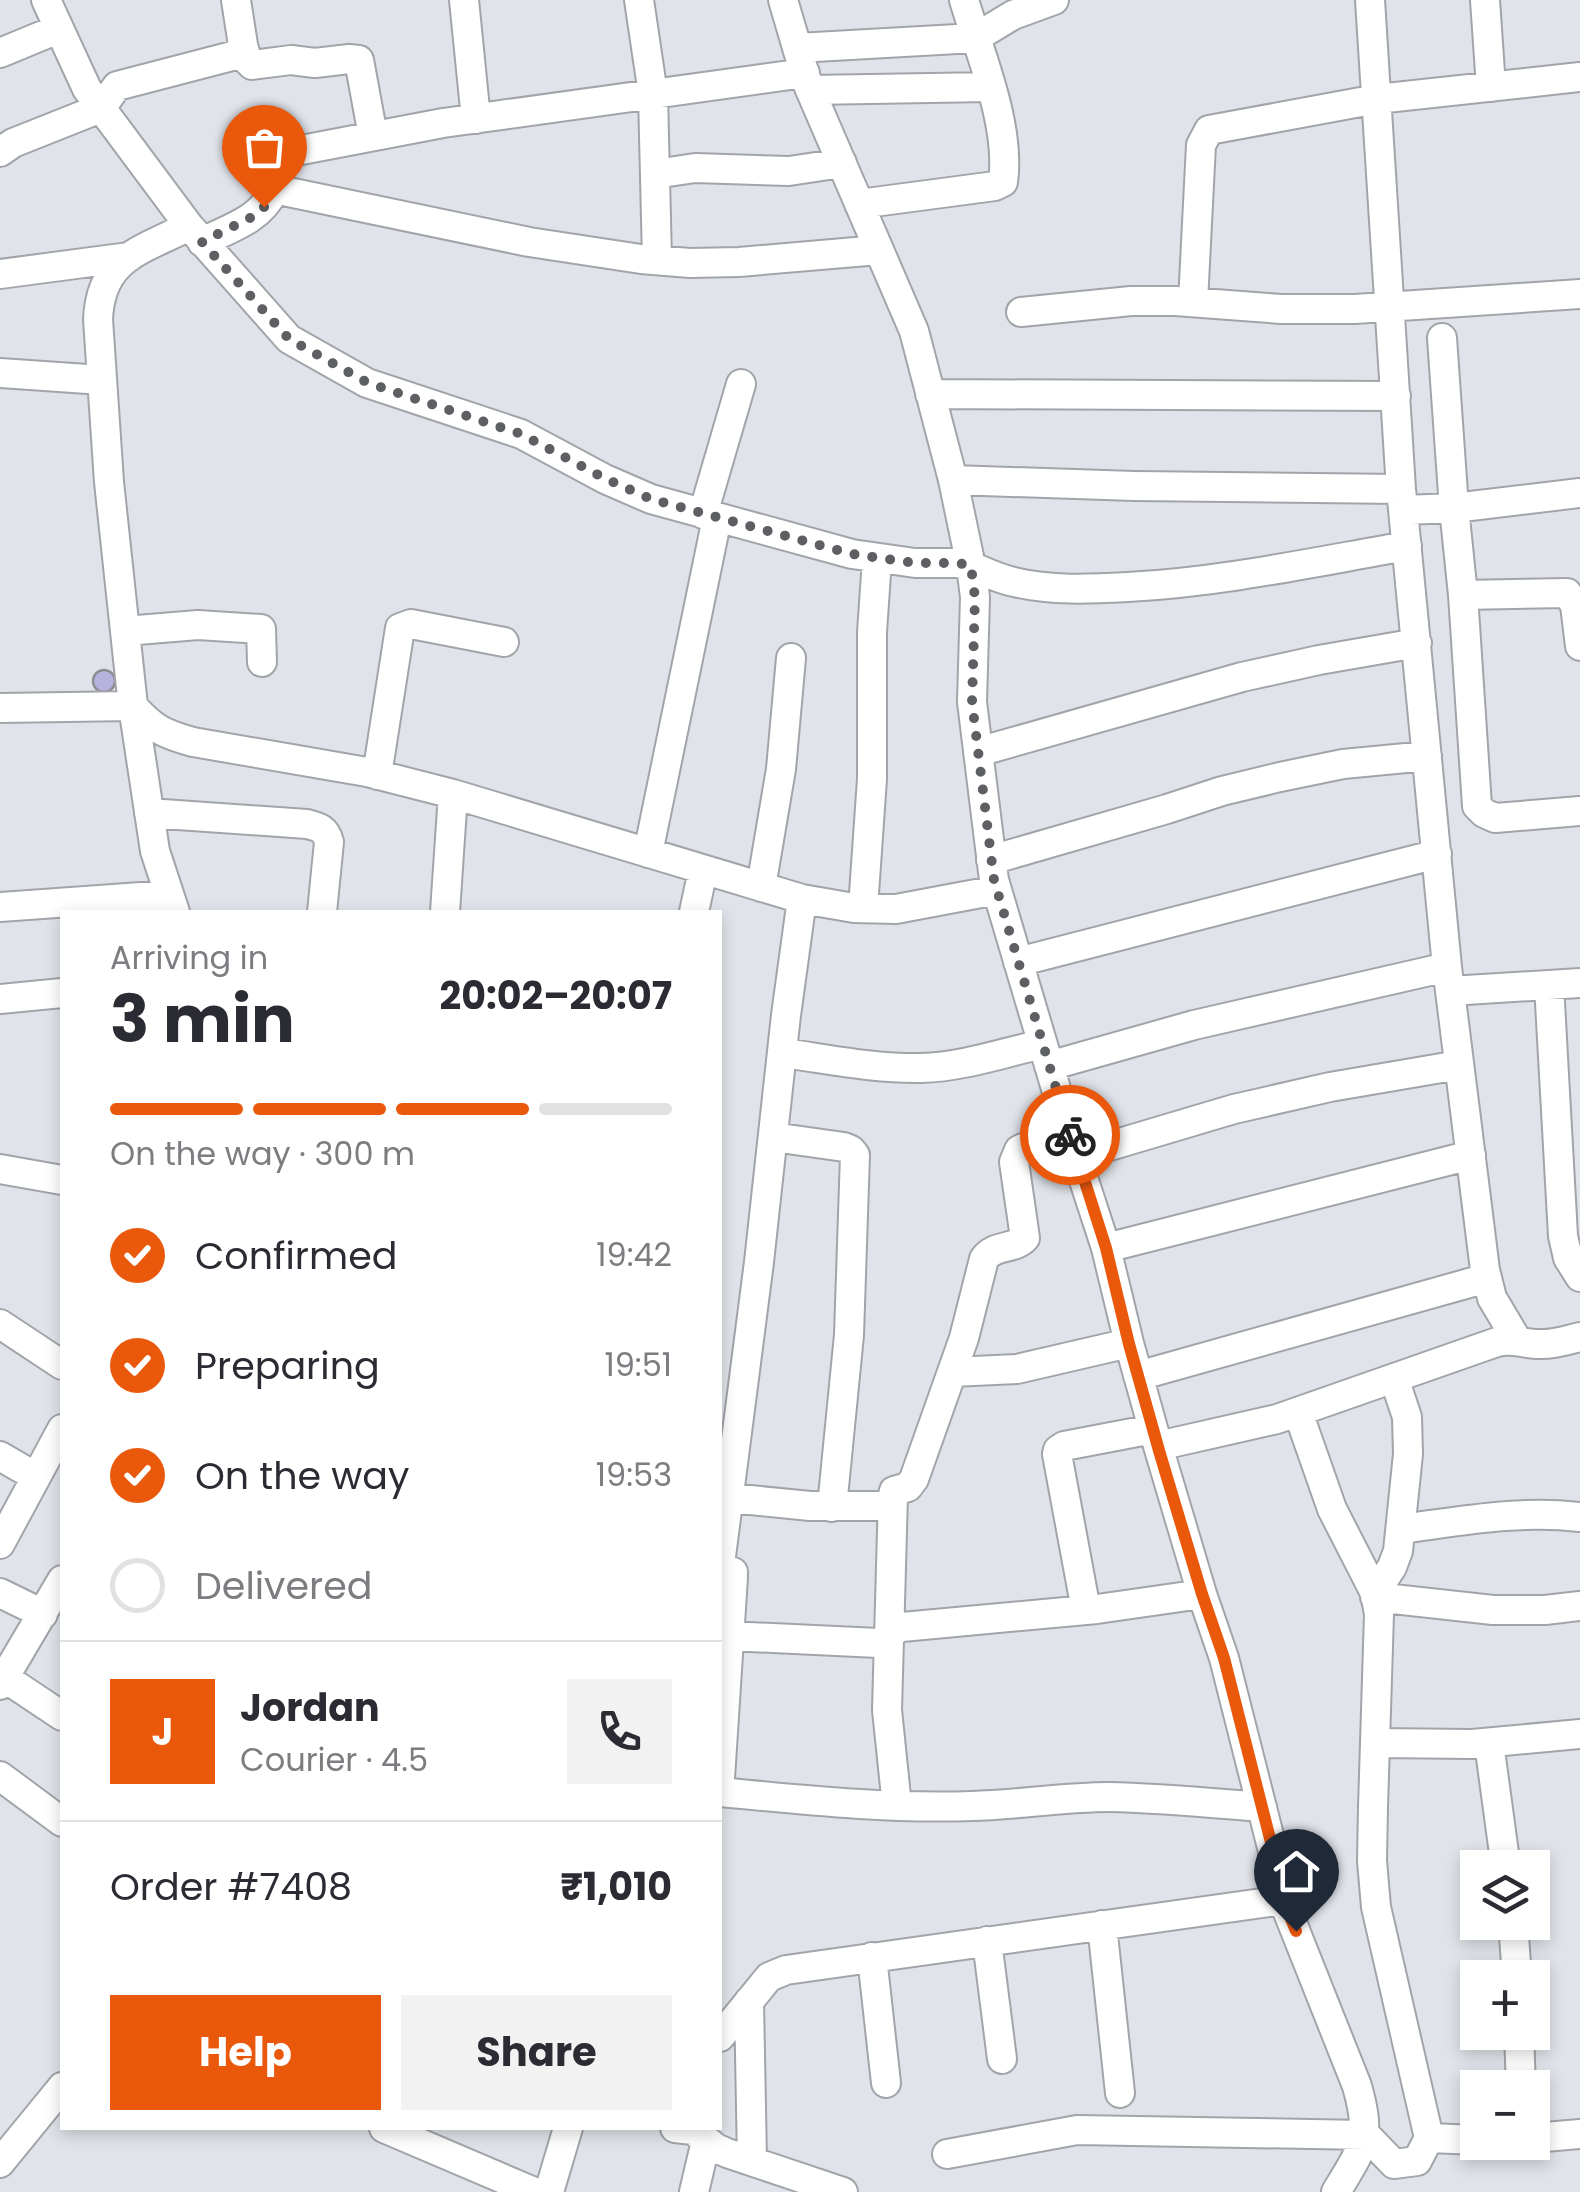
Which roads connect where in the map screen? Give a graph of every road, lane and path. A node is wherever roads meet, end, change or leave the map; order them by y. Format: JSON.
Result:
{"nodes":[{"id":1,"x":46,"y":0,"type":"edge"},
{"id":2,"x":236,"y":0,"type":"edge"},
{"id":3,"x":464,"y":0,"type":"edge"},
{"id":4,"x":639,"y":0,"type":"edge"},
{"id":5,"x":783,"y":0,"type":"edge"},
{"id":6,"x":964,"y":0,"type":"edge"},
{"id":7,"x":1054,"y":0,"type":"edge"},
{"id":8,"x":1370,"y":0,"type":"edge"},
{"id":9,"x":1485,"y":0,"type":"edge"},
{"id":10,"x":58,"y":29,"type":"junction"},
{"id":11,"x":975,"y":38,"type":"junction"},
{"id":12,"x":243,"y":45,"type":"junction"},
{"id":13,"x":0,"y":52,"type":"edge"},
{"id":14,"x":804,"y":70,"type":"junction"},
{"id":15,"x":1580,"y":77,"type":"edge"},
{"id":16,"x":990,"y":87,"type":"junction"},
{"id":17,"x":1491,"y":87,"type":"junction"},
{"id":18,"x":653,"y":94,"type":"junction"},
{"id":19,"x":1378,"y":99,"type":"junction"},
{"id":20,"x":101,"y":108,"type":"junction"},
{"id":21,"x":476,"y":119,"type":"junction"},
{"id":22,"x":374,"y":136,"type":"junction"},
{"id":23,"x":0,"y":152,"type":"edge"},
{"id":24,"x":842,"y":163,"type":"junction"},
{"id":25,"x":655,"y":174,"type":"junction"},
{"id":26,"x":274,"y":189,"type":"junction"},
{"id":27,"x":859,"y":204,"type":"junction"},
{"id":28,"x":196,"y":234,"type":"junction"},
{"id":29,"x":880,"y":250,"type":"junction"},
{"id":30,"x":129,"y":258,"type":"junction"},
{"id":31,"x":656,"y":260,"type":"junction"},
{"id":32,"x":0,"y":274,"type":"edge"},
{"id":33,"x":1580,"y":294,"type":"edge"},
{"id":34,"x":1193,"y":302,"type":"junction"},
{"id":35,"x":1391,"y":305,"type":"junction"},
{"id":36,"x":1021,"y":312,"type":"dead end"},
{"id":37,"x":1442,"y":338,"type":"dead end"},
{"id":38,"x":0,"y":373,"type":"edge"},
{"id":39,"x":102,"y":380,"type":"junction"},
{"id":40,"x":741,"y":384,"type":"dead end"},
{"id":41,"x":930,"y":394,"type":"junction"},
{"id":42,"x":1396,"y":396,"type":"junction"},
{"id":43,"x":952,"y":480,"type":"junction"},
{"id":44,"x":1580,"y":493,"type":"edge"},
{"id":45,"x":1402,"y":500,"type":"junction"},
{"id":46,"x":1454,"y":508,"type":"junction"},
{"id":47,"x":710,"y":516,"type":"junction"},
{"id":48,"x":1407,"y":546,"type":"junction"},
{"id":49,"x":877,"y":558,"type":"junction"},
{"id":50,"x":971,"y":566,"type":"junction"},
{"id":51,"x":1463,"y":595,"type":"junction"},
{"id":52,"x":125,"y":631,"type":"junction"},
{"id":53,"x":504,"y":642,"type":"dead end"},
{"id":54,"x":1417,"y":644,"type":"junction"},
{"id":55,"x":1580,"y":646,"type":"edge"},
{"id":56,"x":791,"y":658,"type":"dead end"},
{"id":57,"x":262,"y":662,"type":"dead end"},
{"id":58,"x":133,"y":706,"type":"junction"},
{"id":59,"x":0,"y":708,"type":"edge"},
{"id":60,"x":978,"y":752,"type":"junction"},
{"id":61,"x":1427,"y":756,"type":"junction"},
{"id":62,"x":376,"y":774,"type":"junction"},
{"id":63,"x":454,"y":794,"type":"junction"},
{"id":64,"x":1580,"y":812,"type":"edge"},
{"id":65,"x":150,"y":813,"type":"junction"},
{"id":66,"x":648,"y":853,"type":"junction"},
{"id":67,"x":1437,"y":854,"type":"junction"},
{"id":68,"x":991,"y":860,"type":"junction"},
{"id":69,"x":703,"y":870,"type":"junction"},
{"id":70,"x":761,"y":887,"type":"junction"},
{"id":71,"x":997,"y":890,"type":"junction"},
{"id":72,"x":802,"y":899,"type":"junction"},
{"id":73,"x":172,"y":904,"type":"edge"},
{"id":74,"x":0,"y":908,"type":"edge"},
{"id":75,"x":863,"y":908,"type":"junction"},
{"id":76,"x":322,"y":910,"type":"edge"},
{"id":77,"x":445,"y":910,"type":"edge"},
{"id":78,"x":694,"y":910,"type":"edge"},
{"id":79,"x":1018,"y":962,"type":"junction"},
{"id":80,"x":1449,"y":979,"type":"junction"},
{"id":81,"x":1580,"y":984,"type":"edge"},
{"id":82,"x":1549,"y":985,"type":"junction"},
{"id":83,"x":60,"y":993,"type":"edge"},
{"id":84,"x":0,"y":1000,"type":"edge"},
{"id":85,"x":782,"y":1053,"type":"junction"},
{"id":86,"x":1046,"y":1055,"type":"junction"},
{"id":87,"x":1460,"y":1065,"type":"junction"},
{"id":88,"x":773,"y":1137,"type":"junction"},
{"id":89,"x":1072,"y":1145,"type":"junction"},
{"id":90,"x":1471,"y":1156,"type":"junction"},
{"id":91,"x":1,"y":1173,"type":"edge"},
{"id":92,"x":60,"y":1180,"type":"edge"},
{"id":93,"x":1106,"y":1248,"type":"junction"},
{"id":94,"x":1487,"y":1278,"type":"junction"},
{"id":95,"x":1580,"y":1278,"type":"edge"},
{"id":96,"x":0,"y":1324,"type":"edge"},
{"id":97,"x":1580,"y":1337,"type":"edge"},
{"id":98,"x":1517,"y":1340,"type":"junction"},
{"id":99,"x":1129,"y":1344,"type":"junction"},
{"id":100,"x":60,"y":1365,"type":"edge"},
{"id":101,"x":952,"y":1372,"type":"junction"},
{"id":102,"x":1138,"y":1376,"type":"junction"},
{"id":103,"x":1394,"y":1378,"type":"junction"},
{"id":104,"x":1298,"y":1412,"type":"junction"},
{"id":105,"x":60,"y":1433,"type":"edge"},
{"id":106,"x":1156,"y":1437,"type":"junction"},
{"id":107,"x":0,"y":1456,"type":"edge"},
{"id":108,"x":36,"y":1477,"type":"junction"},
{"id":109,"x":725,"y":1498,"type":"edge"},
{"id":110,"x":892,"y":1506,"type":"junction"},
{"id":111,"x":832,"y":1507,"type":"junction"},
{"id":112,"x":1580,"y":1517,"type":"edge"},
{"id":113,"x":1401,"y":1529,"type":"junction"},
{"id":114,"x":722,"y":1538,"type":"edge"},
{"id":115,"x":0,"y":1544,"type":"edge"},
{"id":116,"x":722,"y":1566,"type":"edge"},
{"id":117,"x":60,"y":1584,"type":"edge"},
{"id":118,"x":0,"y":1593,"type":"edge"},
{"id":119,"x":1202,"y":1594,"type":"junction"},
{"id":120,"x":1375,"y":1595,"type":"junction"},
{"id":121,"x":1580,"y":1606,"type":"edge"},
{"id":122,"x":1086,"y":1610,"type":"junction"},
{"id":123,"x":43,"y":1614,"type":"junction"},
{"id":124,"x":730,"y":1636,"type":"junction"},
{"id":125,"x":888,"y":1637,"type":"junction"},
{"id":126,"x":2,"y":1681,"type":"edge"},
{"id":127,"x":60,"y":1715,"type":"edge"},
{"id":128,"x":1580,"y":1734,"type":"edge"},
{"id":129,"x":722,"y":1736,"type":"edge"},
{"id":130,"x":1376,"y":1742,"type":"junction"},
{"id":131,"x":1488,"y":1743,"type":"junction"},
{"id":132,"x":0,"y":1776,"type":"edge"},
{"id":133,"x":722,"y":1792,"type":"edge"},
{"id":134,"x":897,"y":1806,"type":"junction"},
{"id":135,"x":1262,"y":1807,"type":"junction"},
{"id":136,"x":60,"y":1821,"type":"edge"},
{"id":137,"x":1503,"y":1850,"type":"edge"},
{"id":138,"x":1283,"y":1900,"type":"junction"},
{"id":139,"x":1102,"y":1925,"type":"junction"},
{"id":140,"x":987,"y":1941,"type":"junction"},
{"id":141,"x":872,"y":1958,"type":"junction"},
{"id":142,"x":749,"y":2001,"type":"junction"},
{"id":143,"x":722,"y":2035,"type":"edge"},
{"id":144,"x":1002,"y":2059,"type":"dead end"},
{"id":145,"x":886,"y":2083,"type":"dead end"},
{"id":146,"x":60,"y":2089,"type":"edge"},
{"id":147,"x":1120,"y":2093,"type":"dead end"},
{"id":148,"x":389,"y":2130,"type":"edge"},
{"id":149,"x":567,"y":2130,"type":"edge"},
{"id":150,"x":692,"y":2130,"type":"edge"},
{"id":151,"x":1580,"y":2134,"type":"edge"},
{"id":152,"x":1366,"y":2135,"type":"junction"},
{"id":153,"x":1550,"y":2137,"type":"edge"},
{"id":154,"x":1429,"y":2138,"type":"junction"},
{"id":155,"x":1460,"y":2139,"type":"edge"},
{"id":156,"x":706,"y":2140,"type":"junction"},
{"id":157,"x":946,"y":2154,"type":"dead end"},
{"id":158,"x":752,"y":2161,"type":"junction"},
{"id":159,"x":0,"y":2164,"type":"edge"},
{"id":160,"x":534,"y":2192,"type":"edge"},
{"id":161,"x":549,"y":2192,"type":"edge"},
{"id":162,"x":694,"y":2192,"type":"edge"},
{"id":163,"x":843,"y":2192,"type":"edge"},
{"id":164,"x":1336,"y":2192,"type":"edge"}],
"edges":[{"from":1,"to":10,"type":"street"},
{"from":2,"to":12,"type":"street"},
{"from":3,"to":21,"type":"street"},
{"from":4,"to":18,"type":"street"},
{"from":5,"to":14,"type":"street"},
{"from":6,"to":11,"type":"street"},
{"from":7,"to":11,"type":"street"},
{"from":8,"to":19,"type":"street"},
{"from":9,"to":17,"type":"street"},
{"from":10,"to":13,"type":"street"},
{"from":10,"to":20,"type":"street"},
{"from":11,"to":14,"type":"street"},
{"from":11,"to":16,"type":"street"},
{"from":12,"to":20,"type":"street"},
{"from":12,"to":22,"type":"street"},
{"from":14,"to":16,"type":"street"},
{"from":14,"to":18,"type":"street"},
{"from":14,"to":24,"type":"street"},
{"from":15,"to":17,"type":"street"},
{"from":16,"to":27,"type":"street"},
{"from":17,"to":19,"type":"street"},
{"from":18,"to":21,"type":"street"},
{"from":18,"to":25,"type":"street"},
{"from":19,"to":34,"type":"street"},
{"from":19,"to":35,"type":"street"},
{"from":20,"to":23,"type":"street"},
{"from":20,"to":28,"type":"street"},
{"from":21,"to":22,"type":"street"},
{"from":22,"to":26,"type":"street"},
{"from":24,"to":25,"type":"street"},
{"from":24,"to":27,"type":"street"},
{"from":25,"to":31,"type":"street"},
{"from":26,"to":28,"type":"street"},
{"from":26,"to":31,"type":"street"},
{"from":27,"to":29,"type":"street"},
{"from":28,"to":30,"type":"street"},
{"from":28,"to":47,"type":"street"},
{"from":29,"to":31,"type":"street"},
{"from":29,"to":41,"type":"street"},
{"from":30,"to":32,"type":"street"},
{"from":30,"to":39,"type":"street"},
{"from":33,"to":35,"type":"street"},
{"from":34,"to":35,"type":"street"},
{"from":34,"to":36,"type":"street"},
{"from":35,"to":42,"type":"street"},
{"from":37,"to":46,"type":"street"},
{"from":38,"to":39,"type":"street"},
{"from":39,"to":52,"type":"street"},
{"from":40,"to":47,"type":"street"},
{"from":41,"to":42,"type":"street"},
{"from":41,"to":43,"type":"street"},
{"from":42,"to":45,"type":"street"},
{"from":43,"to":45,"type":"street"},
{"from":43,"to":50,"type":"street"},
{"from":44,"to":46,"type":"street"},
{"from":45,"to":46,"type":"street"},
{"from":45,"to":48,"type":"street"},
{"from":46,"to":51,"type":"street"},
{"from":47,"to":49,"type":"street"},
{"from":47,"to":66,"type":"street"},
{"from":48,"to":50,"type":"street"},
{"from":48,"to":54,"type":"street"},
{"from":49,"to":50,"type":"street"},
{"from":49,"to":75,"type":"street"},
{"from":50,"to":60,"type":"street"},
{"from":51,"to":55,"type":"street"},
{"from":51,"to":64,"type":"street"},
{"from":52,"to":57,"type":"street"},
{"from":52,"to":58,"type":"street"},
{"from":53,"to":62,"type":"street"},
{"from":54,"to":60,"type":"street"},
{"from":54,"to":61,"type":"street"},
{"from":56,"to":70,"type":"street"},
{"from":58,"to":59,"type":"street"},
{"from":58,"to":62,"type":"street"},
{"from":58,"to":65,"type":"street"},
{"from":60,"to":68,"type":"street"},
{"from":61,"to":67,"type":"street"},
{"from":61,"to":68,"type":"street"},
{"from":62,"to":63,"type":"street"},
{"from":63,"to":66,"type":"street"},
{"from":63,"to":77,"type":"street"},
{"from":65,"to":73,"type":"street"},
{"from":65,"to":76,"type":"street"},
{"from":66,"to":69,"type":"street"},
{"from":67,"to":79,"type":"street"},
{"from":67,"to":80,"type":"street"},
{"from":68,"to":71,"type":"street"},
{"from":69,"to":70,"type":"street"},
{"from":69,"to":78,"type":"street"},
{"from":70,"to":72,"type":"street"},
{"from":71,"to":75,"type":"street"},
{"from":71,"to":79,"type":"street"},
{"from":72,"to":75,"type":"street"},
{"from":72,"to":85,"type":"street"},
{"from":73,"to":74,"type":"street"},
{"from":79,"to":86,"type":"street"},
{"from":80,"to":82,"type":"street"},
{"from":80,"to":86,"type":"street"},
{"from":80,"to":87,"type":"street"},
{"from":81,"to":82,"type":"street"},
{"from":82,"to":95,"type":"street"},
{"from":83,"to":84,"type":"street"},
{"from":85,"to":86,"type":"street"},
{"from":85,"to":88,"type":"street"},
{"from":86,"to":89,"type":"street"},
{"from":87,"to":89,"type":"street"},
{"from":87,"to":90,"type":"street"},
{"from":88,"to":109,"type":"street"},
{"from":88,"to":111,"type":"street"},
{"from":89,"to":93,"type":"street"},
{"from":89,"to":101,"type":"street"},
{"from":90,"to":93,"type":"street"},
{"from":90,"to":94,"type":"street"},
{"from":91,"to":92,"type":"street"},
{"from":93,"to":99,"type":"street"},
{"from":94,"to":98,"type":"street"},
{"from":94,"to":102,"type":"street"},
{"from":96,"to":100,"type":"street"},
{"from":97,"to":98,"type":"street"},
{"from":98,"to":103,"type":"street"},
{"from":99,"to":101,"type":"street"},
{"from":99,"to":102,"type":"street"},
{"from":101,"to":110,"type":"street"},
{"from":102,"to":106,"type":"street"},
{"from":103,"to":104,"type":"street"},
{"from":103,"to":113,"type":"street"},
{"from":104,"to":106,"type":"street"},
{"from":104,"to":120,"type":"street"},
{"from":105,"to":108,"type":"street"},
{"from":106,"to":119,"type":"street"},
{"from":106,"to":122,"type":"street"},
{"from":107,"to":108,"type":"street"},
{"from":108,"to":115,"type":"street"},
{"from":109,"to":111,"type":"street"},
{"from":109,"to":114,"type":"street"},
{"from":110,"to":111,"type":"street"},
{"from":110,"to":125,"type":"street"},
{"from":112,"to":113,"type":"street"},
{"from":113,"to":120,"type":"street"},
{"from":116,"to":124,"type":"street"},
{"from":117,"to":123,"type":"street"},
{"from":118,"to":123,"type":"street"},
{"from":119,"to":122,"type":"street"},
{"from":119,"to":135,"type":"street"},
{"from":120,"to":121,"type":"street"},
{"from":120,"to":130,"type":"street"},
{"from":122,"to":125,"type":"street"},
{"from":123,"to":126,"type":"street"},
{"from":124,"to":125,"type":"street"},
{"from":124,"to":129,"type":"street"},
{"from":125,"to":134,"type":"street"},
{"from":126,"to":127,"type":"street"},
{"from":128,"to":131,"type":"street"},
{"from":130,"to":131,"type":"street"},
{"from":130,"to":154,"type":"street"},
{"from":131,"to":137,"type":"street"},
{"from":132,"to":136,"type":"street"},
{"from":133,"to":134,"type":"street"},
{"from":134,"to":135,"type":"street"},
{"from":135,"to":138,"type":"street"},
{"from":138,"to":139,"type":"street"},
{"from":138,"to":152,"type":"street"},
{"from":139,"to":140,"type":"street"},
{"from":139,"to":147,"type":"street"},
{"from":140,"to":141,"type":"street"},
{"from":140,"to":144,"type":"street"},
{"from":141,"to":142,"type":"street"},
{"from":141,"to":145,"type":"street"},
{"from":142,"to":143,"type":"street"},
{"from":142,"to":158,"type":"street"},
{"from":146,"to":159,"type":"street"},
{"from":148,"to":160,"type":"street"},
{"from":149,"to":161,"type":"street"},
{"from":150,"to":156,"type":"street"},
{"from":151,"to":153,"type":"street"},
{"from":152,"to":154,"type":"street"},
{"from":152,"to":157,"type":"street"},
{"from":152,"to":164,"type":"street"},
{"from":154,"to":155,"type":"street"},
{"from":156,"to":158,"type":"street"},
{"from":156,"to":162,"type":"street"},
{"from":158,"to":163,"type":"street"}]}
